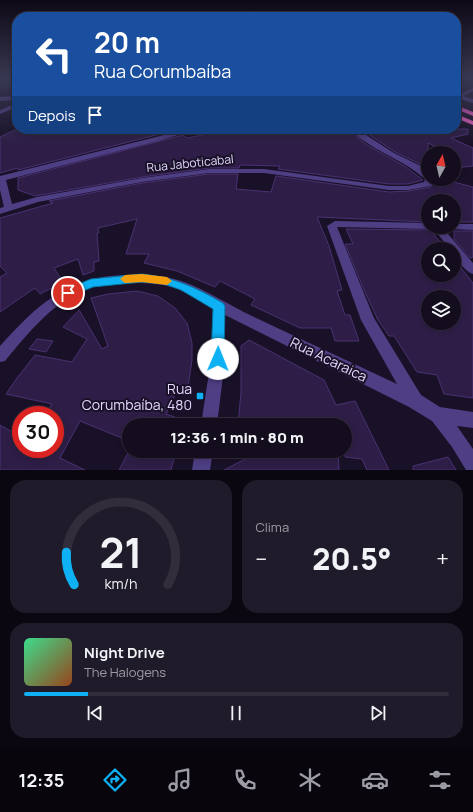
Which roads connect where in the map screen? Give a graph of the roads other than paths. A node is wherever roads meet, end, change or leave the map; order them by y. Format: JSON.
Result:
{"nodes":[{"id":1,"x":12,"y":107,"type":"edge"},
{"id":2,"x":461,"y":109,"type":"edge"},
{"id":3,"x":0,"y":112,"type":"edge"},
{"id":4,"x":473,"y":114,"type":"edge"},
{"id":5,"x":461,"y":118,"type":"edge"},
{"id":6,"x":473,"y":123,"type":"edge"},
{"id":7,"x":177,"y":134,"type":"edge"},
{"id":8,"x":360,"y":134,"type":"edge"},
{"id":9,"x":421,"y":171,"type":"edge"},
{"id":10,"x":1,"y":179,"type":"edge"},
{"id":11,"x":423,"y":186,"type":"edge"},
{"id":12,"x":9,"y":209,"type":"junction"},
{"id":13,"x":0,"y":211,"type":"edge"},
{"id":14,"x":421,"y":226,"type":"edge"},
{"id":15,"x":461,"y":227,"type":"edge"},
{"id":16,"x":473,"y":227,"type":"edge"},
{"id":17,"x":443,"y":234,"type":"edge"},
{"id":18,"x":473,"y":270,"type":"edge"},
{"id":19,"x":219,"y":306,"type":"junction"},
{"id":20,"x":0,"y":356,"type":"edge"},
{"id":21,"x":415,"y":401,"type":"junction"},
{"id":22,"x":438,"y":415,"type":"junction"},
{"id":23,"x":210,"y":418,"type":"edge"},
{"id":24,"x":473,"y":420,"type":"edge"},
{"id":25,"x":203,"y":458,"type":"edge"},
{"id":26,"x":473,"y":465,"type":"edge"},
{"id":27,"x":200,"y":470,"type":"edge"}],
"edges":[{"from":1,"to":3,"type":"street"},
{"from":2,"to":4,"type":"highway"},
{"from":5,"to":6,"type":"highway"},
{"from":7,"to":10,"type":"street"},
{"from":8,"to":9,"type":"street","name":"Rua Jaboticabal"},
{"from":10,"to":12,"type":"street"},
{"from":11,"to":12,"type":"street","name":"Rua Jaboticabal"},
{"from":12,"to":13,"type":"street","name":"Rua Jaboticabal"},
{"from":14,"to":21,"type":"street"},
{"from":15,"to":16,"type":"street"},
{"from":17,"to":18,"type":"street"},
{"from":19,"to":20,"type":"street","name":"Rua Acaraica"},
{"from":19,"to":21,"type":"street","name":"Rua Acaraica"},
{"from":19,"to":23,"type":"street"},
{"from":21,"to":22,"type":"street","name":"Rua Acaraica"},
{"from":22,"to":24,"type":"street"},
{"from":22,"to":26,"type":"street"},
{"from":25,"to":27,"type":"street"}]}
